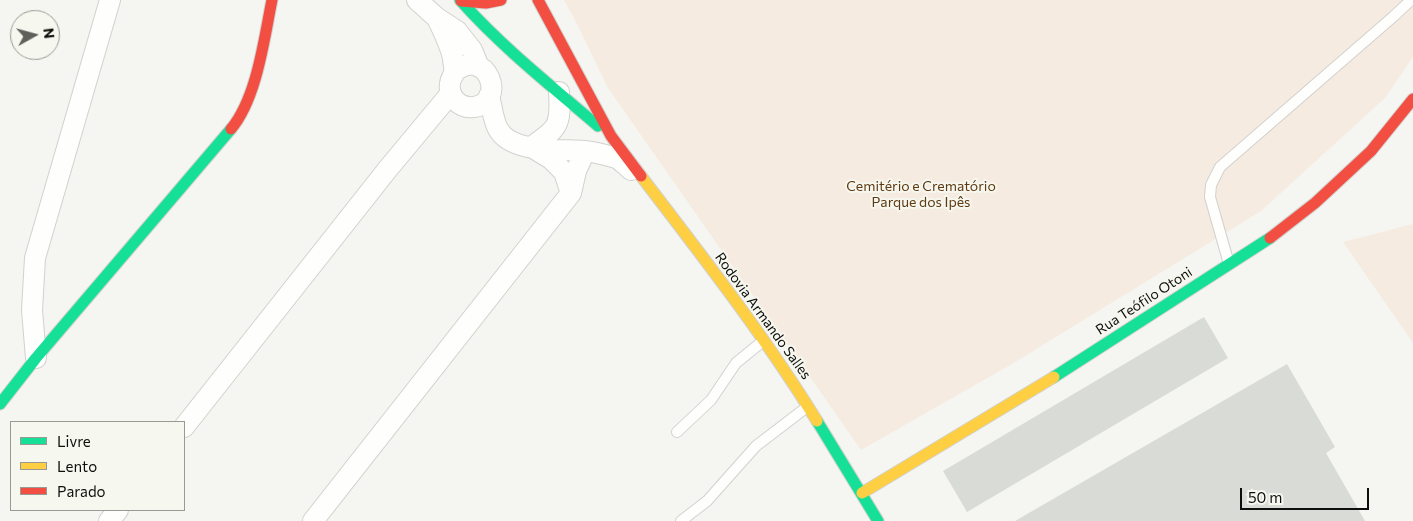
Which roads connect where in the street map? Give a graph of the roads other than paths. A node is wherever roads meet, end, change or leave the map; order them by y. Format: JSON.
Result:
{"nodes":[{"id":1,"x":110,"y":0,"type":"edge"},
{"id":2,"x":272,"y":0,"type":"edge"},
{"id":3,"x":418,"y":0,"type":"edge"},
{"id":4,"x":502,"y":0,"type":"edge"},
{"id":5,"x":538,"y":0,"type":"edge"},
{"id":6,"x":1411,"y":0,"type":"edge"},
{"id":7,"x":461,"y":1,"type":"edge"},
{"id":8,"x":437,"y":18,"type":"junction"},
{"id":9,"x":479,"y":67,"type":"junction"},
{"id":10,"x":454,"y":72,"type":"junction"},
{"id":11,"x":559,"y":92,"type":"junction"},
{"id":12,"x":451,"y":93,"type":"junction"},
{"id":13,"x":1413,"y":99,"type":"edge"},
{"id":14,"x":482,"y":101,"type":"junction"},
{"id":15,"x":611,"y":136,"type":"junction"},
{"id":16,"x":532,"y":147,"type":"junction"},
{"id":17,"x":585,"y":151,"type":"junction"},
{"id":18,"x":646,"y":182,"type":"junction"},
{"id":19,"x":571,"y":192,"type":"junction"},
{"id":20,"x":1229,"y":264,"type":"junction"},
{"id":21,"x":764,"y":340,"type":"junction"},
{"id":22,"x":36,"y":358,"type":"junction"},
{"id":23,"x":3,"y":396,"type":"edge"},
{"id":24,"x":808,"y":406,"type":"junction"},
{"id":25,"x":185,"y":425,"type":"edge"},
{"id":26,"x":677,"y":432,"type":"dead end"},
{"id":27,"x":862,"y":493,"type":"junction"},
{"id":28,"x":117,"y":511,"type":"edge"},
{"id":29,"x":109,"y":521,"type":"edge"},
{"id":30,"x":313,"y":521,"type":"edge"},
{"id":31,"x":681,"y":521,"type":"edge"},
{"id":32,"x":878,"y":521,"type":"edge"}],
"edges":[{"from":1,"to":22,"type":"street"},
{"from":2,"to":22,"type":"street"},
{"from":3,"to":8,"type":"street"},
{"from":4,"to":7,"type":"street"},
{"from":5,"to":15,"type":"street","name":"Rodovia Armando Salles"},
{"from":6,"to":20,"type":"lane"},
{"from":7,"to":11,"type":"street","name":"Rodovia Armando Salles"},
{"from":8,"to":9,"type":"street"},
{"from":8,"to":10,"type":"street"},
{"from":9,"to":10,"type":"street"},
{"from":9,"to":14,"type":"street"},
{"from":10,"to":12,"type":"street"},
{"from":11,"to":15,"type":"street","name":"Rodovia Armando Salles"},
{"from":11,"to":16,"type":"street"},
{"from":12,"to":14,"type":"street"},
{"from":12,"to":25,"type":"street"},
{"from":13,"to":20,"type":"street","name":"Rua Teófilo Otoni"},
{"from":14,"to":16,"type":"street"},
{"from":15,"to":18,"type":"street","name":"Rodovia Armando Salles"},
{"from":16,"to":17,"type":"street"},
{"from":16,"to":19,"type":"street"},
{"from":17,"to":18,"type":"street"},
{"from":17,"to":19,"type":"street"},
{"from":18,"to":21,"type":"street","name":"Rodovia Armando Salles"},
{"from":19,"to":30,"type":"street"},
{"from":20,"to":27,"type":"street","name":"Rua Teófilo Otoni"},
{"from":21,"to":24,"type":"street","name":"Rodovia Armando Salles"},
{"from":21,"to":26,"type":"lane"},
{"from":22,"to":23,"type":"street"},
{"from":24,"to":27,"type":"street","name":"Rodovia Armando Salles"},
{"from":24,"to":31,"type":"lane"},
{"from":27,"to":32,"type":"street","name":"Rodovia Armando Salles"},
{"from":28,"to":29,"type":"street"}]}
